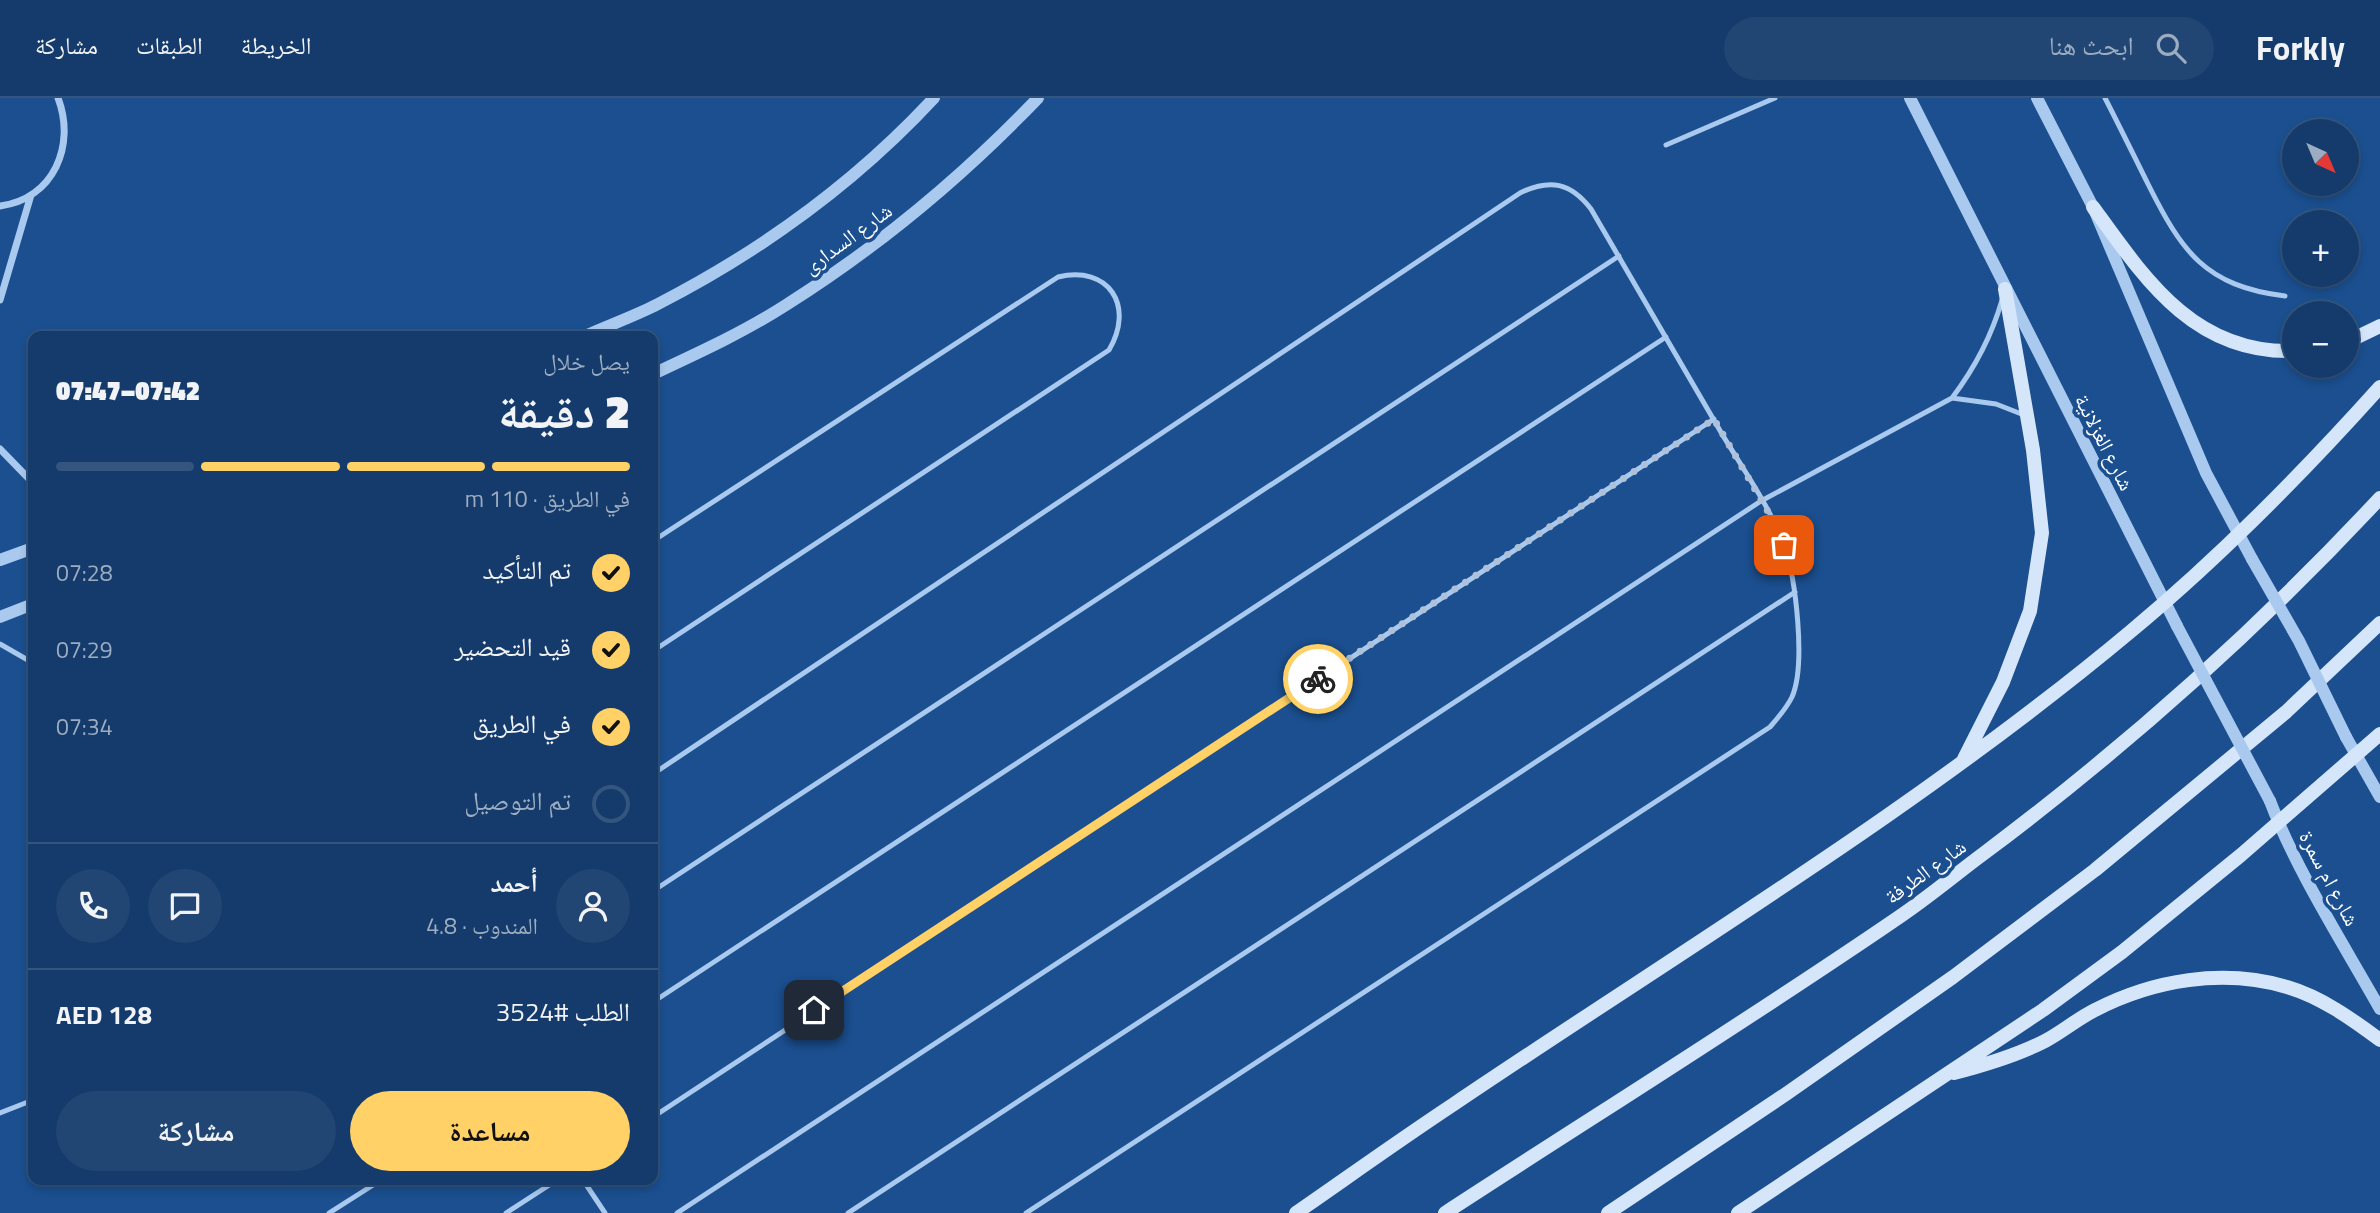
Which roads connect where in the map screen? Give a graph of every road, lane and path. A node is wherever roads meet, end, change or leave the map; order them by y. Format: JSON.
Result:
{"nodes":[{"id":1,"x":58,"y":98,"type":"edge"},
{"id":2,"x":934,"y":98,"type":"edge"},
{"id":3,"x":1038,"y":98,"type":"edge"},
{"id":4,"x":1775,"y":98,"type":"edge"},
{"id":5,"x":1910,"y":98,"type":"edge"},
{"id":6,"x":2037,"y":98,"type":"edge"},
{"id":7,"x":2105,"y":98,"type":"edge"},
{"id":8,"x":1666,"y":145,"type":"dead end"},
{"id":9,"x":31,"y":195,"type":"junction"},
{"id":10,"x":0,"y":206,"type":"edge"},
{"id":11,"x":2093,"y":207,"type":"junction"},
{"id":12,"x":1619,"y":256,"type":"junction"},
{"id":13,"x":2005,"y":289,"type":"junction"},
{"id":14,"x":2285,"y":296,"type":"dead end"},
{"id":15,"x":0,"y":300,"type":"edge"},
{"id":16,"x":2380,"y":326,"type":"edge"},
{"id":17,"x":596,"y":331,"type":"edge"},
{"id":18,"x":2359,"y":336,"type":"edge"},
{"id":19,"x":1666,"y":337,"type":"junction"},
{"id":20,"x":2282,"y":350,"type":"edge"},
{"id":21,"x":658,"y":372,"type":"edge"},
{"id":22,"x":2380,"y":387,"type":"edge"},
{"id":23,"x":1952,"y":398,"type":"junction"},
{"id":24,"x":2028,"y":417,"type":"junction"},
{"id":25,"x":1714,"y":419,"type":"junction"},
{"id":26,"x":0,"y":449,"type":"edge"},
{"id":27,"x":28,"y":478,"type":"edge"},
{"id":28,"x":2380,"y":499,"type":"edge"},
{"id":29,"x":1761,"y":501,"type":"junction"},
{"id":30,"x":2239,"y":533,"type":"junction"},
{"id":31,"x":658,"y":538,"type":"edge"},
{"id":32,"x":28,"y":550,"type":"edge"},
{"id":33,"x":0,"y":560,"type":"edge"},
{"id":34,"x":1795,"y":592,"type":"junction"},
{"id":35,"x":2165,"y":602,"type":"junction"},
{"id":36,"x":28,"y":606,"type":"edge"},
{"id":37,"x":0,"y":617,"type":"edge"},
{"id":38,"x":2380,"y":623,"type":"edge"},
{"id":39,"x":0,"y":644,"type":"edge"},
{"id":40,"x":658,"y":648,"type":"edge"},
{"id":41,"x":28,"y":660,"type":"edge"},
{"id":42,"x":2380,"y":734,"type":"edge"},
{"id":43,"x":2356,"y":754,"type":"junction"},
{"id":44,"x":1961,"y":765,"type":"junction"},
{"id":45,"x":658,"y":771,"type":"edge"},
{"id":46,"x":2380,"y":797,"type":"edge"},
{"id":47,"x":2270,"y":801,"type":"joint"},
{"id":48,"x":2278,"y":822,"type":"junction"},
{"id":49,"x":658,"y":888,"type":"edge"},
{"id":50,"x":658,"y":999,"type":"edge"},
{"id":51,"x":2380,"y":1009,"type":"edge"},
{"id":52,"x":2380,"y":1040,"type":"edge"},
{"id":53,"x":1942,"y":1076,"type":"junction"},
{"id":54,"x":28,"y":1102,"type":"edge"},
{"id":55,"x":0,"y":1113,"type":"edge"},
{"id":56,"x":658,"y":1114,"type":"edge"},
{"id":57,"x":372,"y":1185,"type":"edge"},
{"id":58,"x":549,"y":1185,"type":"edge"},
{"id":59,"x":586,"y":1185,"type":"edge"},
{"id":60,"x":329,"y":1213,"type":"edge"},
{"id":61,"x":506,"y":1213,"type":"edge"},
{"id":62,"x":605,"y":1213,"type":"edge"},
{"id":63,"x":677,"y":1213,"type":"edge"},
{"id":64,"x":848,"y":1213,"type":"edge"},
{"id":65,"x":1026,"y":1213,"type":"edge"},
{"id":66,"x":1296,"y":1213,"type":"edge"},
{"id":67,"x":1445,"y":1213,"type":"edge"},
{"id":68,"x":1608,"y":1213,"type":"edge"},
{"id":69,"x":1738,"y":1213,"type":"edge"}],
"edges":[{"from":1,"to":9,"type":"street"},
{"from":2,"to":17,"type":"street"},
{"from":3,"to":21,"type":"street","name":"شارع السدارى"},
{"from":4,"to":8,"type":"lane"},
{"from":5,"to":13,"type":"street","name":"شارع الغزلانية"},
{"from":6,"to":11,"type":"street"},
{"from":7,"to":14,"type":"lane"},
{"from":9,"to":10,"type":"street"},
{"from":9,"to":15,"type":"street"},
{"from":11,"to":20,"type":"main road"},
{"from":11,"to":30,"type":"street"},
{"from":12,"to":19,"type":"lane"},
{"from":12,"to":45,"type":"lane"},
{"from":12,"to":49,"type":"lane"},
{"from":13,"to":23,"type":"lane"},
{"from":13,"to":24,"type":"main road"},
{"from":13,"to":35,"type":"street","name":"شارع الغزلانية"},
{"from":16,"to":18,"type":"main road"},
{"from":19,"to":25,"type":"lane"},
{"from":19,"to":50,"type":"lane"},
{"from":22,"to":30,"type":"main road"},
{"from":23,"to":24,"type":"lane"},
{"from":23,"to":29,"type":"lane"},
{"from":24,"to":44,"type":"main road"},
{"from":25,"to":29,"type":"lane"},
{"from":25,"to":56,"type":"lane"},
{"from":26,"to":27,"type":"street"},
{"from":28,"to":67,"type":"main road","name":"شارع الطرفة"},
{"from":29,"to":34,"type":"lane"},
{"from":29,"to":63,"type":"lane"},
{"from":30,"to":35,"type":"main road"},
{"from":30,"to":43,"type":"street","bridge":true},
{"from":31,"to":40,"type":"lane"},
{"from":32,"to":33,"type":"street"},
{"from":34,"to":64,"type":"lane"},
{"from":34,"to":65,"type":"lane"},
{"from":35,"to":44,"type":"main road"},
{"from":35,"to":47,"type":"street","name":"شارع الغزلانية","bridge":true},
{"from":36,"to":37,"type":"street"},
{"from":38,"to":68,"type":"main road"},
{"from":39,"to":41,"type":"lane"},
{"from":42,"to":43,"type":"main road"},
{"from":43,"to":46,"type":"street"},
{"from":43,"to":48,"type":"main road"},
{"from":44,"to":66,"type":"main road"},
{"from":47,"to":48,"type":"street","name":"شارع ام سمرة"},
{"from":48,"to":51,"type":"street","name":"شارع ام سمرة"},
{"from":48,"to":53,"type":"main road"},
{"from":52,"to":53,"type":"main road"},
{"from":53,"to":69,"type":"main road"},
{"from":54,"to":55,"type":"lane"},
{"from":57,"to":60,"type":"lane"},
{"from":58,"to":61,"type":"lane"},
{"from":59,"to":62,"type":"lane"}]}
